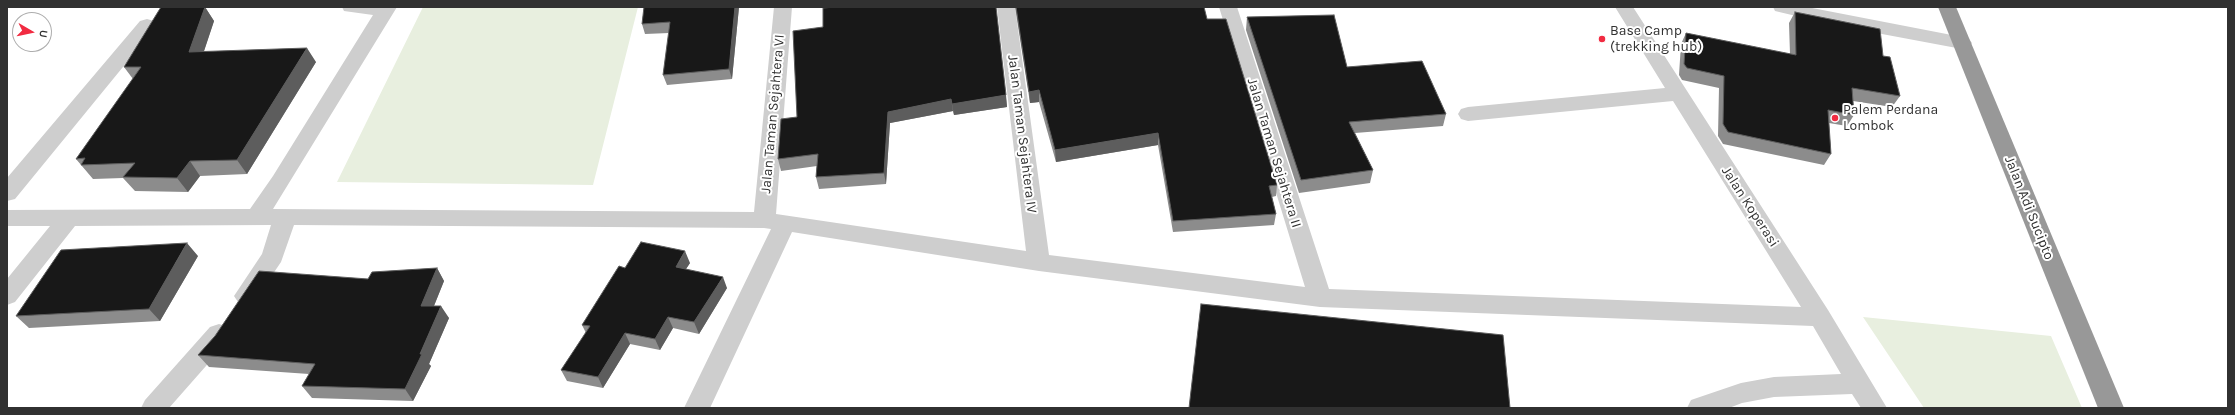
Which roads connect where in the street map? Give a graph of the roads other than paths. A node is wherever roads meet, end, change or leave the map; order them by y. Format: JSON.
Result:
{"nodes":[{"id":1,"x":351,"y":7,"type":"edge"},
{"id":2,"x":783,"y":7,"type":"edge"},
{"id":3,"x":1006,"y":7,"type":"edge"},
{"id":4,"x":1228,"y":7,"type":"edge"},
{"id":5,"x":1624,"y":7,"type":"edge"},
{"id":6,"x":1782,"y":7,"type":"edge"},
{"id":7,"x":1947,"y":7,"type":"edge"},
{"id":8,"x":387,"y":9,"type":"edge"},
{"id":9,"x":147,"y":25,"type":"dead end"},
{"id":10,"x":1962,"y":43,"type":"junction"},
{"id":11,"x":1678,"y":94,"type":"junction"},
{"id":12,"x":1468,"y":114,"type":"dead end"},
{"id":13,"x":7,"y":193,"type":"edge"},
{"id":14,"x":256,"y":217,"type":"junction"},
{"id":15,"x":7,"y":218,"type":"edge"},
{"id":16,"x":285,"y":218,"type":"junction"},
{"id":17,"x":68,"y":219,"type":"junction"},
{"id":18,"x":774,"y":222,"type":"junction"},
{"id":19,"x":1039,"y":262,"type":"junction"},
{"id":20,"x":7,"y":296,"type":"edge"},
{"id":21,"x":1320,"y":298,"type":"junction"},
{"id":22,"x":1820,"y":317,"type":"junction"},
{"id":23,"x":1858,"y":384,"type":"junction"},
{"id":24,"x":154,"y":408,"type":"edge"},
{"id":25,"x":697,"y":408,"type":"edge"},
{"id":26,"x":1700,"y":408,"type":"edge"},
{"id":27,"x":1874,"y":408,"type":"edge"},
{"id":28,"x":2111,"y":408,"type":"edge"}],
"edges":[{"from":1,"to":8,"type":"street"},
{"from":2,"to":18,"type":"street","name":"Jalan Taman Sejahtera VI"},
{"from":3,"to":19,"type":"street","name":"Jalan Taman Sejahtera IV"},
{"from":4,"to":21,"type":"street","name":"Jalan Taman Sejahtera II"},
{"from":5,"to":11,"type":"street","name":"Jalan Koperasi"},
{"from":6,"to":10,"type":"street"},
{"from":7,"to":10,"type":"highway","name":"Jalan Adi Sucipto"},
{"from":8,"to":14,"type":"street"},
{"from":9,"to":13,"type":"street"},
{"from":10,"to":28,"type":"highway","name":"Jalan Adi Sucipto"},
{"from":11,"to":12,"type":"street"},
{"from":11,"to":22,"type":"street","name":"Jalan Koperasi"},
{"from":14,"to":16,"type":"street"},
{"from":14,"to":17,"type":"street"},
{"from":15,"to":17,"type":"street"},
{"from":16,"to":18,"type":"street"},
{"from":16,"to":24,"type":"street"},
{"from":17,"to":20,"type":"street"},
{"from":18,"to":19,"type":"street"},
{"from":18,"to":25,"type":"street"},
{"from":19,"to":21,"type":"street"},
{"from":21,"to":22,"type":"street"},
{"from":22,"to":23,"type":"street","name":"Jalan Koperasi"},
{"from":23,"to":26,"type":"street"},
{"from":23,"to":27,"type":"street","name":"Jalan Koperasi"}]}
